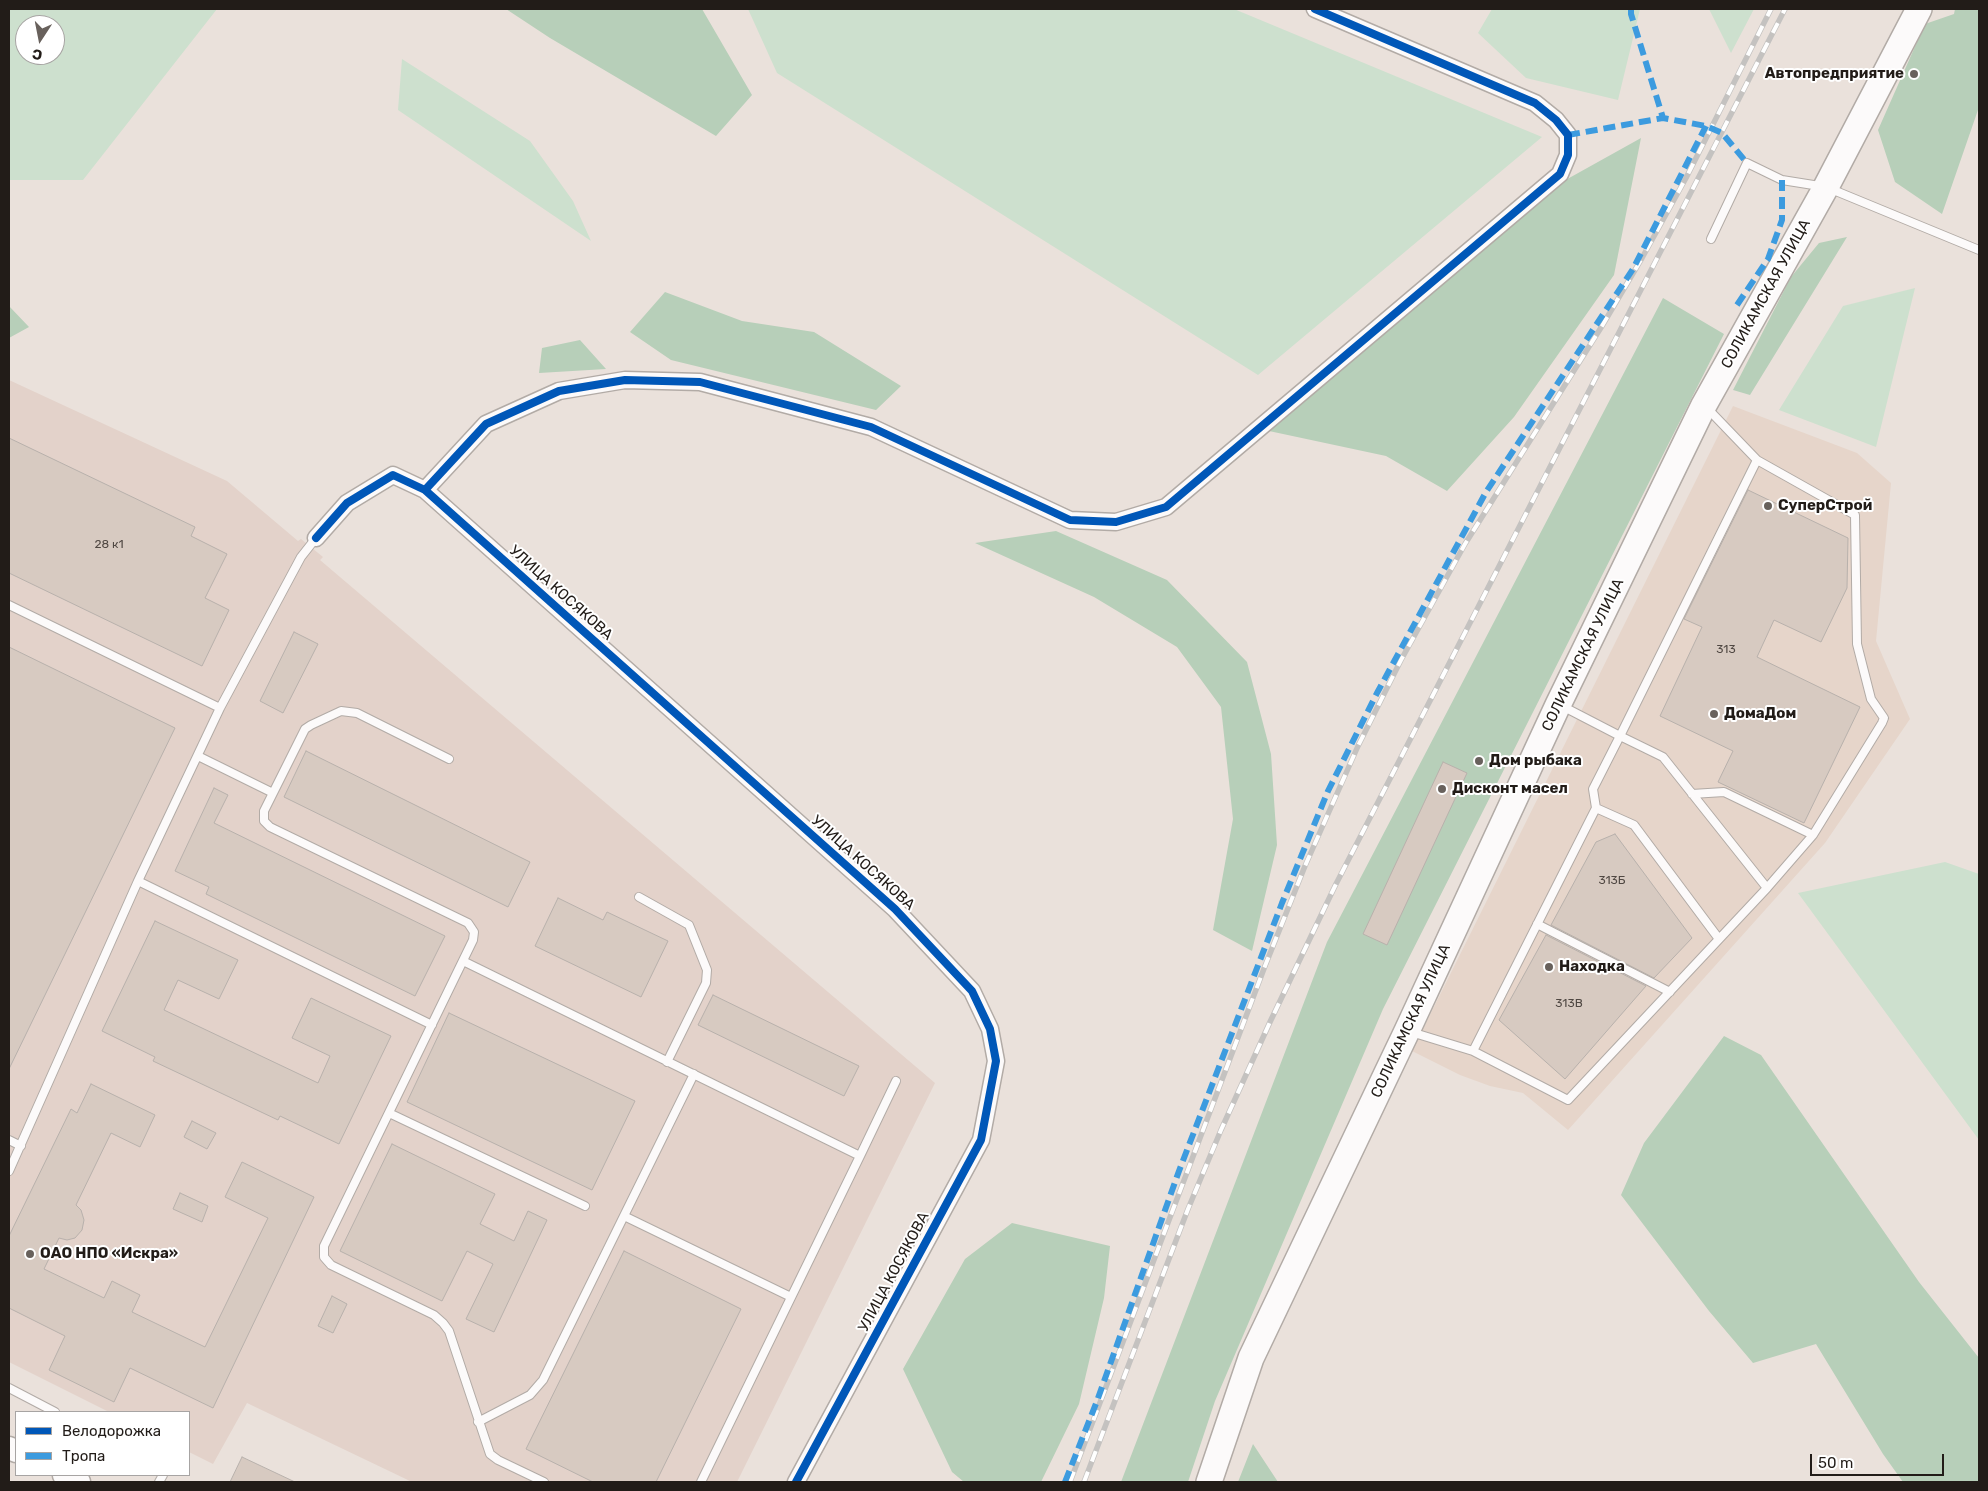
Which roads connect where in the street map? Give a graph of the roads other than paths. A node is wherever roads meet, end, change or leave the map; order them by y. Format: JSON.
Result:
{"nodes":[{"id":1,"x":1314,"y":9,"type":"edge"},
{"id":2,"x":1919,"y":9,"type":"edge"},
{"id":3,"x":1826,"y":187,"type":"junction"},
{"id":4,"x":1711,"y":239,"type":"dead end"},
{"id":5,"x":1979,"y":250,"type":"edge"},
{"id":6,"x":1704,"y":405,"type":"junction"},
{"id":7,"x":1757,"y":460,"type":"junction"},
{"id":8,"x":424,"y":490,"type":"junction"},
{"id":9,"x":316,"y":538,"type":"joint"},
{"id":10,"x":9,"y":604,"type":"edge"},
{"id":11,"x":1558,"y":705,"type":"junction"},
{"id":12,"x":220,"y":708,"type":"junction"},
{"id":13,"x":1620,"y":736,"type":"junction"},
{"id":14,"x":198,"y":756,"type":"junction"},
{"id":15,"x":449,"y":759,"type":"dead end"},
{"id":16,"x":272,"y":793,"type":"junction"},
{"id":17,"x":1692,"y":794,"type":"junction"},
{"id":18,"x":1596,"y":808,"type":"junction"},
{"id":19,"x":1813,"y":835,"type":"junction"},
{"id":20,"x":138,"y":881,"type":"junction"},
{"id":21,"x":1767,"y":888,"type":"junction"},
{"id":22,"x":640,"y":897,"type":"dead end"},
{"id":23,"x":1537,"y":924,"type":"junction"},
{"id":24,"x":1719,"y":939,"type":"junction"},
{"id":25,"x":463,"y":961,"type":"junction"},
{"id":26,"x":1670,"y":992,"type":"junction"},
{"id":27,"x":432,"y":1025,"type":"junction"},
{"id":28,"x":1406,"y":1031,"type":"junction"},
{"id":29,"x":1473,"y":1051,"type":"junction"},
{"id":30,"x":668,"y":1062,"type":"junction"},
{"id":31,"x":694,"y":1074,"type":"junction"},
{"id":32,"x":896,"y":1081,"type":"dead end"},
{"id":33,"x":389,"y":1113,"type":"junction"},
{"id":34,"x":9,"y":1140,"type":"edge"},
{"id":35,"x":21,"y":1146,"type":"junction"},
{"id":36,"x":860,"y":1156,"type":"junction"},
{"id":37,"x":9,"y":1171,"type":"edge"},
{"id":38,"x":585,"y":1206,"type":"dead end"},
{"id":39,"x":624,"y":1216,"type":"junction"},
{"id":40,"x":791,"y":1297,"type":"junction"},
{"id":41,"x":9,"y":1388,"type":"edge"},
{"id":42,"x":53,"y":1411,"type":"edge"},
{"id":43,"x":478,"y":1422,"type":"junction"},
{"id":44,"x":66,"y":1476,"type":"edge"},
{"id":45,"x":79,"y":1482,"type":"edge"},
{"id":46,"x":544,"y":1482,"type":"edge"},
{"id":47,"x":701,"y":1482,"type":"edge"},
{"id":48,"x":796,"y":1482,"type":"edge"},
{"id":49,"x":1209,"y":1482,"type":"edge"}],
"edges":[{"from":1,"to":8,"type":"street"},
{"from":2,"to":3,"type":"main road","name":"СОЛИКАМСКАЯ УЛИЦА"},
{"from":3,"to":4,"type":"lane"},
{"from":3,"to":5,"type":"lane"},
{"from":3,"to":6,"type":"main road","name":"СОЛИКАМСКАЯ УЛИЦА"},
{"from":6,"to":7,"type":"lane"},
{"from":6,"to":11,"type":"main road","name":"СОЛИКАМСКАЯ УЛИЦА"},
{"from":7,"to":13,"type":"lane"},
{"from":7,"to":19,"type":"lane"},
{"from":8,"to":9,"type":"street","name":"УЛИЦА КОСЯКОВА"},
{"from":8,"to":48,"type":"street","name":"УЛИЦА КОСЯКОВА"},
{"from":9,"to":12,"type":"lane"},
{"from":10,"to":12,"type":"lane"},
{"from":11,"to":13,"type":"lane"},
{"from":11,"to":28,"type":"main road","name":"СОЛИКАМСКАЯ УЛИЦА"},
{"from":12,"to":14,"type":"lane"},
{"from":13,"to":17,"type":"lane"},
{"from":13,"to":18,"type":"lane"},
{"from":14,"to":16,"type":"lane"},
{"from":14,"to":20,"type":"lane"},
{"from":15,"to":16,"type":"lane"},
{"from":16,"to":25,"type":"lane"},
{"from":17,"to":19,"type":"lane"},
{"from":17,"to":21,"type":"lane"},
{"from":18,"to":23,"type":"lane"},
{"from":18,"to":24,"type":"lane"},
{"from":19,"to":21,"type":"lane"},
{"from":20,"to":27,"type":"lane"},
{"from":20,"to":35,"type":"lane"},
{"from":21,"to":24,"type":"lane"},
{"from":22,"to":30,"type":"lane"},
{"from":23,"to":26,"type":"lane"},
{"from":23,"to":29,"type":"lane"},
{"from":24,"to":26,"type":"lane"},
{"from":25,"to":27,"type":"lane"},
{"from":25,"to":30,"type":"lane"},
{"from":26,"to":29,"type":"lane"},
{"from":27,"to":33,"type":"lane"},
{"from":28,"to":29,"type":"lane"},
{"from":28,"to":49,"type":"main road","name":"СОЛИКАМСКАЯ УЛИЦА"},
{"from":30,"to":31,"type":"lane"},
{"from":31,"to":36,"type":"lane"},
{"from":31,"to":39,"type":"lane"},
{"from":32,"to":36,"type":"lane"},
{"from":33,"to":38,"type":"lane"},
{"from":33,"to":43,"type":"lane"},
{"from":34,"to":35,"type":"lane"},
{"from":35,"to":37,"type":"lane"},
{"from":36,"to":40,"type":"lane"},
{"from":39,"to":40,"type":"lane"},
{"from":39,"to":43,"type":"lane"},
{"from":40,"to":47,"type":"lane"},
{"from":41,"to":42,"type":"lane"},
{"from":43,"to":46,"type":"lane"},
{"from":44,"to":45,"type":"street"}]}
